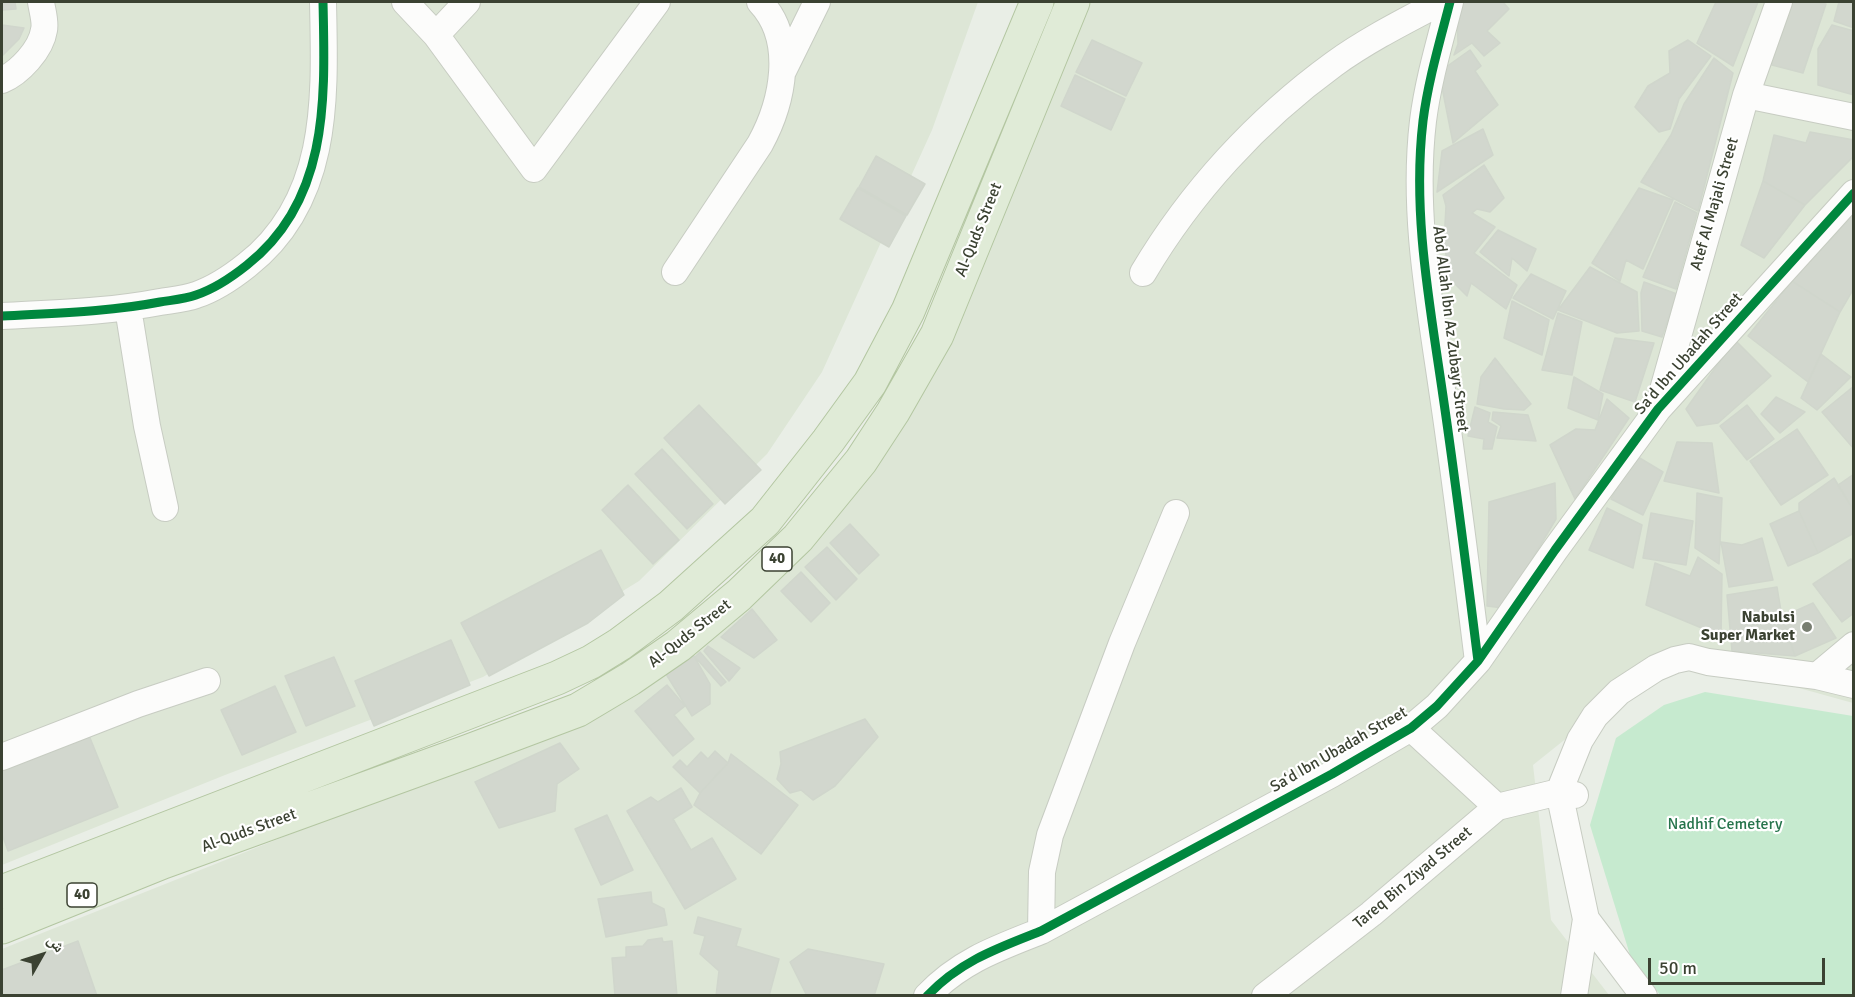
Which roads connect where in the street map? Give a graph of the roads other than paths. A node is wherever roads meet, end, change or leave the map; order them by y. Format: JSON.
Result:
{"nodes":[{"id":1,"x":41,"y":2,"type":"edge"},
{"id":2,"x":323,"y":2,"type":"edge"},
{"id":3,"x":405,"y":2,"type":"edge"},
{"id":4,"x":468,"y":2,"type":"edge"},
{"id":5,"x":657,"y":2,"type":"edge"},
{"id":6,"x":760,"y":2,"type":"edge"},
{"id":7,"x":818,"y":2,"type":"edge"},
{"id":8,"x":1037,"y":2,"type":"edge"},
{"id":9,"x":1073,"y":2,"type":"edge"},
{"id":10,"x":1441,"y":2,"type":"edge"},
{"id":11,"x":1450,"y":2,"type":"edge"},
{"id":12,"x":1779,"y":2,"type":"edge"},
{"id":13,"x":436,"y":35,"type":"junction"},
{"id":14,"x":783,"y":71,"type":"junction"},
{"id":15,"x":2,"y":80,"type":"edge"},
{"id":16,"x":1746,"y":95,"type":"junction"},
{"id":17,"x":1854,"y":117,"type":"edge"},
{"id":18,"x":1854,"y":193,"type":"edge"},
{"id":19,"x":675,"y":272,"type":"dead end"},
{"id":20,"x":1143,"y":273,"type":"dead end"},
{"id":21,"x":128,"y":308,"type":"junction"},
{"id":22,"x":2,"y":316,"type":"edge"},
{"id":23,"x":1658,"y":409,"type":"junction"},
{"id":24,"x":165,"y":508,"type":"dead end"},
{"id":25,"x":1176,"y":513,"type":"dead end"},
{"id":26,"x":1854,"y":645,"type":"edge"},
{"id":27,"x":1478,"y":661,"type":"junction"},
{"id":28,"x":1817,"y":676,"type":"junction"},
{"id":29,"x":207,"y":681,"type":"dead end"},
{"id":30,"x":1854,"y":685,"type":"edge"},
{"id":31,"x":1411,"y":728,"type":"junction"},
{"id":32,"x":2,"y":757,"type":"edge"},
{"id":33,"x":1566,"y":800,"type":"junction"},
{"id":34,"x":1497,"y":807,"type":"junction"},
{"id":35,"x":2,"y":892,"type":"edge"},
{"id":36,"x":1586,"y":919,"type":"junction"},
{"id":37,"x":2,"y":927,"type":"edge"},
{"id":38,"x":1041,"y":931,"type":"junction"},
{"id":39,"x":927,"y":996,"type":"edge"},
{"id":40,"x":1265,"y":996,"type":"edge"},
{"id":41,"x":1574,"y":996,"type":"edge"},
{"id":42,"x":1644,"y":996,"type":"edge"}],
"edges":[{"from":1,"to":15,"type":"street"},
{"from":2,"to":21,"type":"street"},
{"from":3,"to":13,"type":"street"},
{"from":4,"to":13,"type":"street"},
{"from":5,"to":13,"type":"street"},
{"from":6,"to":14,"type":"street"},
{"from":7,"to":14,"type":"street"},
{"from":8,"to":35,"type":"highway","name":"Al-Quds Street","number":"40"},
{"from":9,"to":37,"type":"highway","name":"Al-Quds Street","number":"40"},
{"from":10,"to":20,"type":"street"},
{"from":11,"to":27,"type":"street","name":"Abd Allah Ibn Az Zubayr Street"},
{"from":12,"to":16,"type":"street","name":"Atef Al Majali Street"},
{"from":14,"to":19,"type":"street"},
{"from":16,"to":17,"type":"street"},
{"from":16,"to":23,"type":"street","name":"Atef Al Majali Street"},
{"from":18,"to":23,"type":"street","name":"Saʻd Ibn Ubadah Street"},
{"from":21,"to":22,"type":"street"},
{"from":21,"to":24,"type":"street"},
{"from":23,"to":27,"type":"street","name":"Saʻd Ibn Ubadah Street"},
{"from":25,"to":38,"type":"street"},
{"from":26,"to":28,"type":"street"},
{"from":27,"to":31,"type":"street","name":"Saʻd Ibn Ubadah Street"},
{"from":28,"to":30,"type":"street"},
{"from":28,"to":33,"type":"street"},
{"from":29,"to":32,"type":"street"},
{"from":31,"to":34,"type":"street"},
{"from":31,"to":38,"type":"street","name":"Saʻd Ibn Ubadah Street"},
{"from":33,"to":34,"type":"street","name":"Tareq Bin Ziyad Street"},
{"from":33,"to":36,"type":"street"},
{"from":34,"to":40,"type":"street","name":"Tareq Bin Ziyad Street"},
{"from":36,"to":41,"type":"street"},
{"from":36,"to":42,"type":"street"},
{"from":38,"to":39,"type":"street","name":"Saʻd Ibn Ubadah Street"}]}
